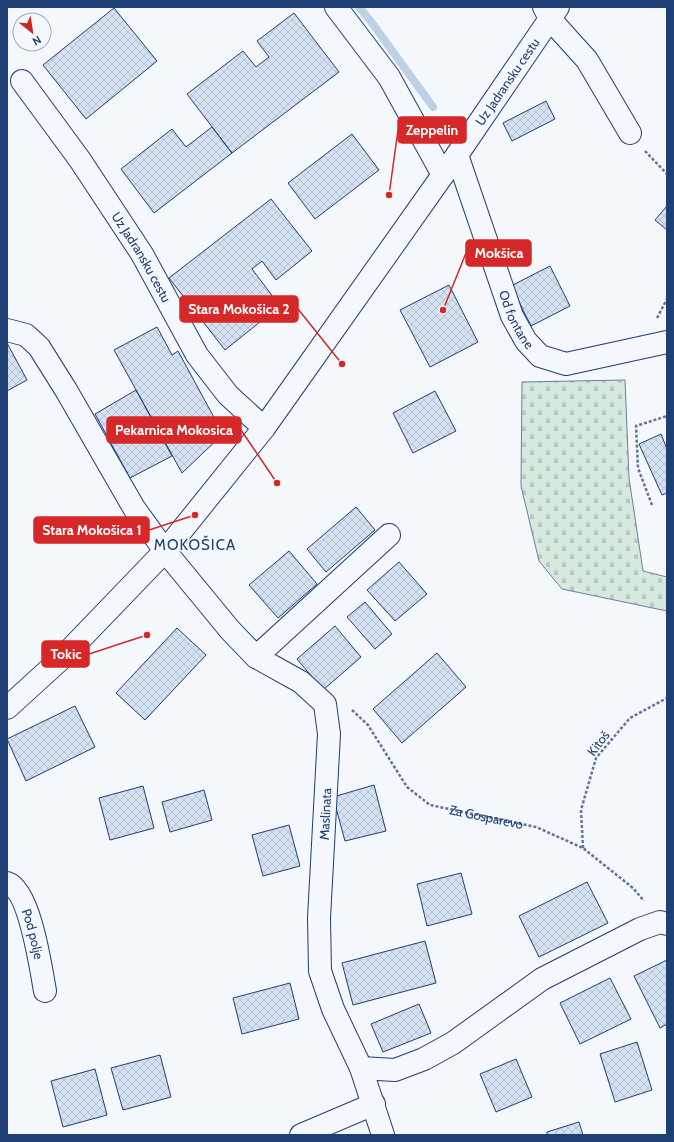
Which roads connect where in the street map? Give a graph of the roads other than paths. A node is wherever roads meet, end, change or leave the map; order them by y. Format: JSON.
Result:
{"nodes":[{"id":1,"x":336,"y":7,"type":"edge"},
{"id":2,"x":551,"y":11,"type":"edge"},
{"id":3,"x":22,"y":81,"type":"dead end"},
{"id":4,"x":630,"y":133,"type":"road end"},
{"id":5,"x":457,"y":155,"type":"junction"},
{"id":6,"x":443,"y":175,"type":"junction"},
{"id":7,"x":7,"y":330,"type":"edge"},
{"id":8,"x":667,"y":342,"type":"edge"},
{"id":9,"x":264,"y":428,"type":"junction"},
{"id":10,"x":389,"y":535,"type":"dead end"},
{"id":11,"x":165,"y":552,"type":"junction"},
{"id":12,"x":256,"y":657,"type":"junction"},
{"id":13,"x":7,"y":708,"type":"edge"},
{"id":14,"x":7,"y":883,"type":"edge"},
{"id":15,"x":664,"y":923,"type":"edge"},
{"id":16,"x":45,"y":991,"type":"dead end"},
{"id":17,"x":361,"y":1068,"type":"junction"},
{"id":18,"x":374,"y":1104,"type":"junction"},
{"id":19,"x":301,"y":1135,"type":"edge"},
{"id":20,"x":383,"y":1135,"type":"edge"}],
"edges":[{"from":1,"to":6,"type":"street"},
{"from":2,"to":4,"type":"street"},
{"from":2,"to":5,"type":"street","name":"Uz Jadransku cestu"},
{"from":3,"to":9,"type":"street","name":"Uz Jadransku cestu"},
{"from":5,"to":6,"type":"street","name":"Uz Jadransku cestu"},
{"from":5,"to":8,"type":"street","name":"Od fontane"},
{"from":6,"to":9,"type":"street","name":"Uz Jadransku cestu"},
{"from":7,"to":11,"type":"street"},
{"from":9,"to":11,"type":"street","name":"Uz Jadransku cestu"},
{"from":10,"to":12,"type":"street"},
{"from":11,"to":12,"type":"street"},
{"from":11,"to":13,"type":"street","name":"Uz Jadransku cestu"},
{"from":12,"to":17,"type":"street","name":"Maslinata"},
{"from":14,"to":16,"type":"street","name":"Pod polje"},
{"from":15,"to":17,"type":"street"},
{"from":17,"to":18,"type":"street","name":"Maslinata"},
{"from":18,"to":19,"type":"street"},
{"from":18,"to":20,"type":"street","name":"Maslinata"}]}
